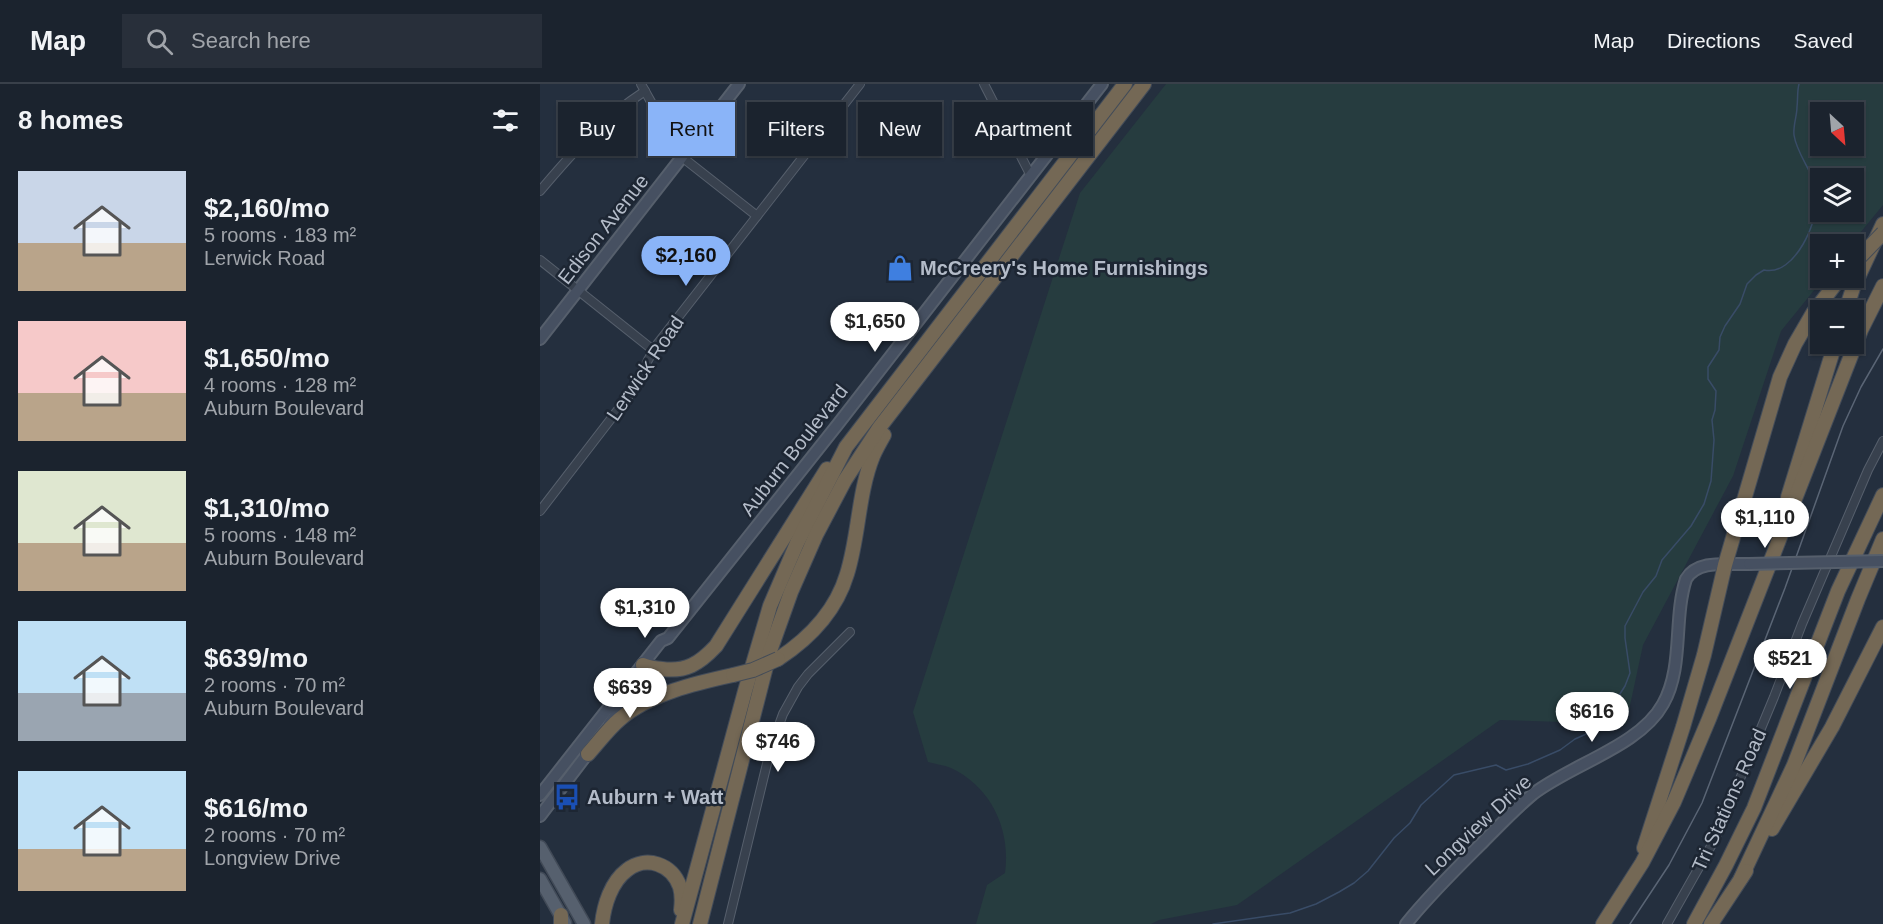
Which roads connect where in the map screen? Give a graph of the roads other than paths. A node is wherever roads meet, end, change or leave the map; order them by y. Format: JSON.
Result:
{"nodes":[{"id":1,"x":739,"y":84,"type":"edge"},
{"id":2,"x":860,"y":84,"type":"edge"},
{"id":3,"x":984,"y":84,"type":"edge"},
{"id":4,"x":1102,"y":84,"type":"edge"},
{"id":5,"x":1125,"y":84,"type":"edge"},
{"id":6,"x":1143,"y":84,"type":"edge"},
{"id":7,"x":643,"y":87,"type":"edge"},
{"id":8,"x":682,"y":157,"type":"junction"},
{"id":9,"x":1031,"y":176,"type":"junction"},
{"id":10,"x":540,"y":191,"type":"edge"},
{"id":11,"x":757,"y":216,"type":"junction"},
{"id":12,"x":1883,"y":224,"type":"edge"},
{"id":13,"x":1883,"y":233,"type":"edge"},
{"id":14,"x":1864,"y":253,"type":"edge"},
{"id":15,"x":540,"y":260,"type":"edge"},
{"id":16,"x":1883,"y":286,"type":"edge"},
{"id":17,"x":1832,"y":288,"type":"edge"},
{"id":18,"x":577,"y":291,"type":"junction"},
{"id":19,"x":1849,"y":300,"type":"edge"},
{"id":20,"x":540,"y":339,"type":"edge"},
{"id":21,"x":940,"y":348,"type":"junction"},
{"id":22,"x":653,"y":350,"type":"junction"},
{"id":23,"x":1832,"y":354,"type":"edge"},
{"id":24,"x":1883,"y":441,"type":"edge"},
{"id":25,"x":846,"y":447,"type":"junction"},
{"id":26,"x":1883,"y":495,"type":"edge"},
{"id":27,"x":540,"y":511,"type":"edge"},
{"id":28,"x":1784,"y":528,"type":"junction"},
{"id":29,"x":1883,"y":539,"type":"edge"},
{"id":30,"x":1883,"y":561,"type":"edge"},
{"id":31,"x":1725,"y":565,"type":"junction"},
{"id":32,"x":1883,"y":627,"type":"edge"},
{"id":33,"x":850,"y":632,"type":"dead end"},
{"id":34,"x":646,"y":666,"type":"junction"},
{"id":35,"x":588,"y":754,"type":"junction"},
{"id":36,"x":540,"y":795,"type":"edge"},
{"id":37,"x":540,"y":816,"type":"edge"},
{"id":38,"x":540,"y":847,"type":"edge"},
{"id":39,"x":714,"y":869,"type":"junction"},
{"id":40,"x":1633,"y":878,"type":"junction"},
{"id":41,"x":1741,"y":878,"type":"junction"},
{"id":42,"x":540,"y":879,"type":"edge"},
{"id":43,"x":563,"y":921,"type":"edge"},
{"id":44,"x":584,"y":924,"type":"edge"},
{"id":45,"x":602,"y":924,"type":"edge"},
{"id":46,"x":681,"y":924,"type":"edge"},
{"id":47,"x":700,"y":924,"type":"edge"},
{"id":48,"x":706,"y":924,"type":"edge"},
{"id":49,"x":728,"y":924,"type":"edge"},
{"id":50,"x":1406,"y":924,"type":"edge"},
{"id":51,"x":1602,"y":924,"type":"edge"},
{"id":52,"x":1667,"y":924,"type":"edge"},
{"id":53,"x":1694,"y":924,"type":"edge"},
{"id":54,"x":1711,"y":924,"type":"edge"}],
"edges":[{"from":1,"to":8,"type":"main road","name":"Edison Avenue"},
{"from":2,"to":11,"type":"street","name":"Lerwick Road"},
{"from":3,"to":9,"type":"street"},
{"from":4,"to":9,"type":"main road","name":"Auburn Boulevard"},
{"from":5,"to":25,"type":"highway"},
{"from":6,"to":21,"type":"highway"},
{"from":7,"to":8,"type":"street"},
{"from":7,"to":10,"type":"street"},
{"from":8,"to":11,"type":"street"},
{"from":8,"to":18,"type":"main road","name":"Edison Avenue"},
{"from":9,"to":34,"type":"main road","name":"Auburn Boulevard"},
{"from":11,"to":22,"type":"street","name":"Lerwick Road"},
{"from":12,"to":19,"type":"highway"},
{"from":13,"to":14,"type":"highway","bridge":true},
{"from":15,"to":18,"type":"street"},
{"from":16,"to":28,"type":"highway"},
{"from":17,"to":31,"type":"highway"},
{"from":18,"to":20,"type":"main road","name":"Edison Avenue"},
{"from":18,"to":22,"type":"street"},
{"from":21,"to":35,"type":"highway","bridge":true},
{"from":21,"to":39,"type":"highway"},
{"from":22,"to":27,"type":"street","name":"Lerwick Road"},
{"from":23,"to":28,"type":"highway"},
{"from":24,"to":52,"type":"street","name":"Tri Stations Road"},
{"from":25,"to":34,"type":"highway"},
{"from":25,"to":46,"type":"highway"},
{"from":26,"to":53,"type":"highway"},
{"from":28,"to":40,"type":"highway"},
{"from":29,"to":41,"type":"highway"},
{"from":30,"to":31,"type":"main road","name":"Longview Drive","bridge":true},
{"from":31,"to":40,"type":"highway"},
{"from":31,"to":50,"type":"main road","name":"Longview Drive"},
{"from":32,"to":41,"type":"highway"},
{"from":33,"to":49,"type":"street"},
{"from":34,"to":35,"type":"main road","name":"Auburn Boulevard"},
{"from":34,"to":36,"type":"main road","name":"Auburn Boulevard"},
{"from":35,"to":37,"type":"main road","name":"Auburn Boulevard"},
{"from":38,"to":44,"type":"main road"},
{"from":39,"to":47,"type":"highway"},
{"from":39,"to":48,"type":"highway"},
{"from":40,"to":51,"type":"highway"},
{"from":41,"to":54,"type":"highway"},
{"from":42,"to":43,"type":"main road"},
{"from":45,"to":46,"type":"highway"}]}
